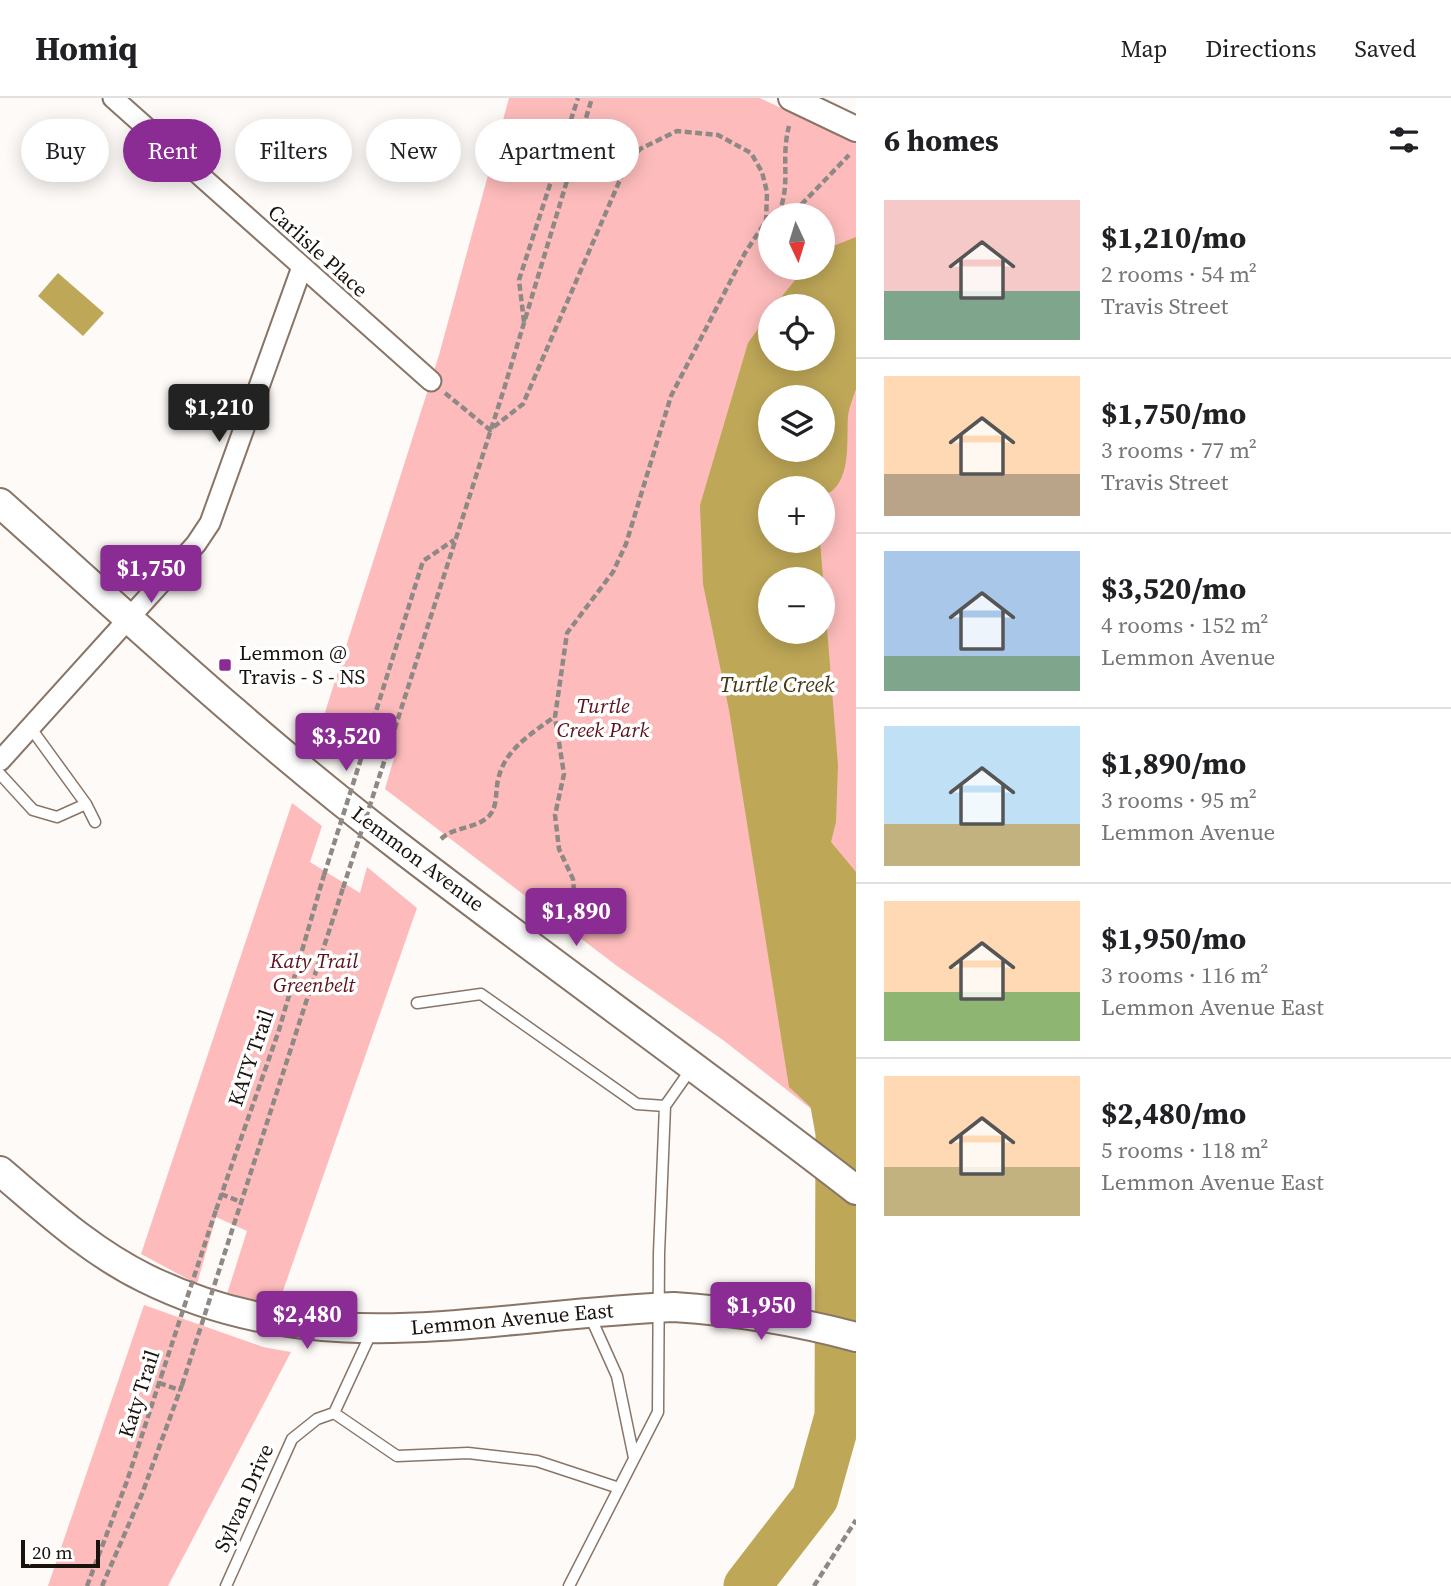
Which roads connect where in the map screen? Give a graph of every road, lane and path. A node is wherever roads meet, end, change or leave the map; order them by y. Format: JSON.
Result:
{"nodes":[{"id":1,"x":113,"y":98,"type":"edge"},
{"id":2,"x":578,"y":98,"type":"edge"},
{"id":3,"x":592,"y":98,"type":"edge"},
{"id":4,"x":791,"y":98,"type":"edge"},
{"id":5,"x":789,"y":126,"type":"dead end"},
{"id":6,"x":856,"y":129,"type":"edge"},
{"id":7,"x":849,"y":155,"type":"dead end"},
{"id":8,"x":767,"y":203,"type":"edge"},
{"id":9,"x":783,"y":203,"type":"edge"},
{"id":10,"x":803,"y":203,"type":"edge"},
{"id":11,"x":758,"y":234,"type":"edge"},
{"id":12,"x":302,"y":267,"type":"junction"},
{"id":13,"x":524,"y":325,"type":"junction"},
{"id":14,"x":431,"y":381,"type":"joint"},
{"id":15,"x":490,"y":430,"type":"junction"},
{"id":16,"x":0,"y":503,"type":"edge"},
{"id":17,"x":454,"y":540,"type":"junction"},
{"id":18,"x":129,"y":618,"type":"junction"},
{"id":19,"x":555,"y":717,"type":"junction"},
{"id":20,"x":30,"y":727,"type":"junction"},
{"id":21,"x":0,"y":761,"type":"edge"},
{"id":22,"x":0,"y":774,"type":"edge"},
{"id":23,"x":86,"y":804,"type":"junction"},
{"id":24,"x":95,"y":822,"type":"dead end"},
{"id":25,"x":441,"y":839,"type":"dead end"},
{"id":26,"x":562,"y":928,"type":"dead end"},
{"id":27,"x":417,"y":1003,"type":"dead end"},
{"id":28,"x":693,"y":1066,"type":"junction"},
{"id":29,"x":665,"y":1105,"type":"junction"},
{"id":30,"x":0,"y":1171,"type":"edge"},
{"id":31,"x":856,"y":1190,"type":"edge"},
{"id":32,"x":221,"y":1194,"type":"junction"},
{"id":33,"x":241,"y":1202,"type":"junction"},
{"id":34,"x":216,"y":1210,"type":"joint"},
{"id":35,"x":667,"y":1308,"type":"junction"},
{"id":36,"x":589,"y":1313,"type":"junction"},
{"id":37,"x":372,"y":1331,"type":"junction"},
{"id":38,"x":856,"y":1337,"type":"edge"},
{"id":39,"x":160,"y":1380,"type":"junction"},
{"id":40,"x":181,"y":1388,"type":"junction"},
{"id":41,"x":334,"y":1413,"type":"junction"},
{"id":42,"x":634,"y":1458,"type":"junction"},
{"id":43,"x":619,"y":1488,"type":"junction"},
{"id":44,"x":856,"y":1520,"type":"edge"},
{"id":45,"x":87,"y":1586,"type":"edge"},
{"id":46,"x":102,"y":1586,"type":"edge"},
{"id":47,"x":226,"y":1586,"type":"edge"},
{"id":48,"x":569,"y":1586,"type":"edge"},
{"id":49,"x":814,"y":1586,"type":"edge"}],
"edges":[{"from":1,"to":12,"type":"street","name":"Carlisle Place"},
{"from":2,"to":13,"type":"path"},
{"from":3,"to":13,"type":"path"},
{"from":4,"to":6,"type":"street"},
{"from":5,"to":9,"type":"path"},
{"from":7,"to":10,"type":"path"},
{"from":8,"to":15,"type":"path"},
{"from":11,"to":19,"type":"path"},
{"from":12,"to":14,"type":"street","name":"Carlisle Place"},
{"from":12,"to":18,"type":"street"},
{"from":13,"to":15,"type":"path"},
{"from":14,"to":15,"type":"path"},
{"from":15,"to":17,"type":"path"},
{"from":16,"to":18,"type":"main road","name":"Lemmon Avenue"},
{"from":17,"to":32,"type":"path","name":"KATY Trail","bridge":true},
{"from":17,"to":33,"type":"path","bridge":true},
{"from":18,"to":20,"type":"street"},
{"from":18,"to":28,"type":"main road","name":"Lemmon Avenue"},
{"from":19,"to":25,"type":"path"},
{"from":19,"to":26,"type":"path"},
{"from":20,"to":21,"type":"street"},
{"from":20,"to":23,"type":"lane"},
{"from":22,"to":23,"type":"lane"},
{"from":23,"to":24,"type":"lane"},
{"from":27,"to":29,"type":"lane"},
{"from":28,"to":29,"type":"lane"},
{"from":28,"to":31,"type":"main road","name":"Lemmon Avenue"},
{"from":29,"to":35,"type":"lane"},
{"from":30,"to":37,"type":"main road","name":"Lemmon Avenue East"},
{"from":32,"to":33,"type":"path"},
{"from":32,"to":34,"type":"path","name":"KATY Trail"},
{"from":33,"to":40,"type":"path","bridge":true},
{"from":34,"to":39,"type":"path","name":"Katy Trail","bridge":true},
{"from":35,"to":36,"type":"main road","name":"Lemmon Avenue East"},
{"from":35,"to":38,"type":"main road","name":"Lemmon Avenue East"},
{"from":35,"to":42,"type":"lane"},
{"from":36,"to":37,"type":"main road","name":"Lemmon Avenue East"},
{"from":36,"to":42,"type":"lane"},
{"from":37,"to":41,"type":"lane"},
{"from":39,"to":40,"type":"path"},
{"from":39,"to":45,"type":"path","name":"Katy Trail"},
{"from":40,"to":46,"type":"path"},
{"from":41,"to":43,"type":"lane"},
{"from":41,"to":47,"type":"lane","name":"Sylvan Drive"},
{"from":42,"to":43,"type":"lane"},
{"from":43,"to":48,"type":"lane"},
{"from":44,"to":49,"type":"path"}]}
